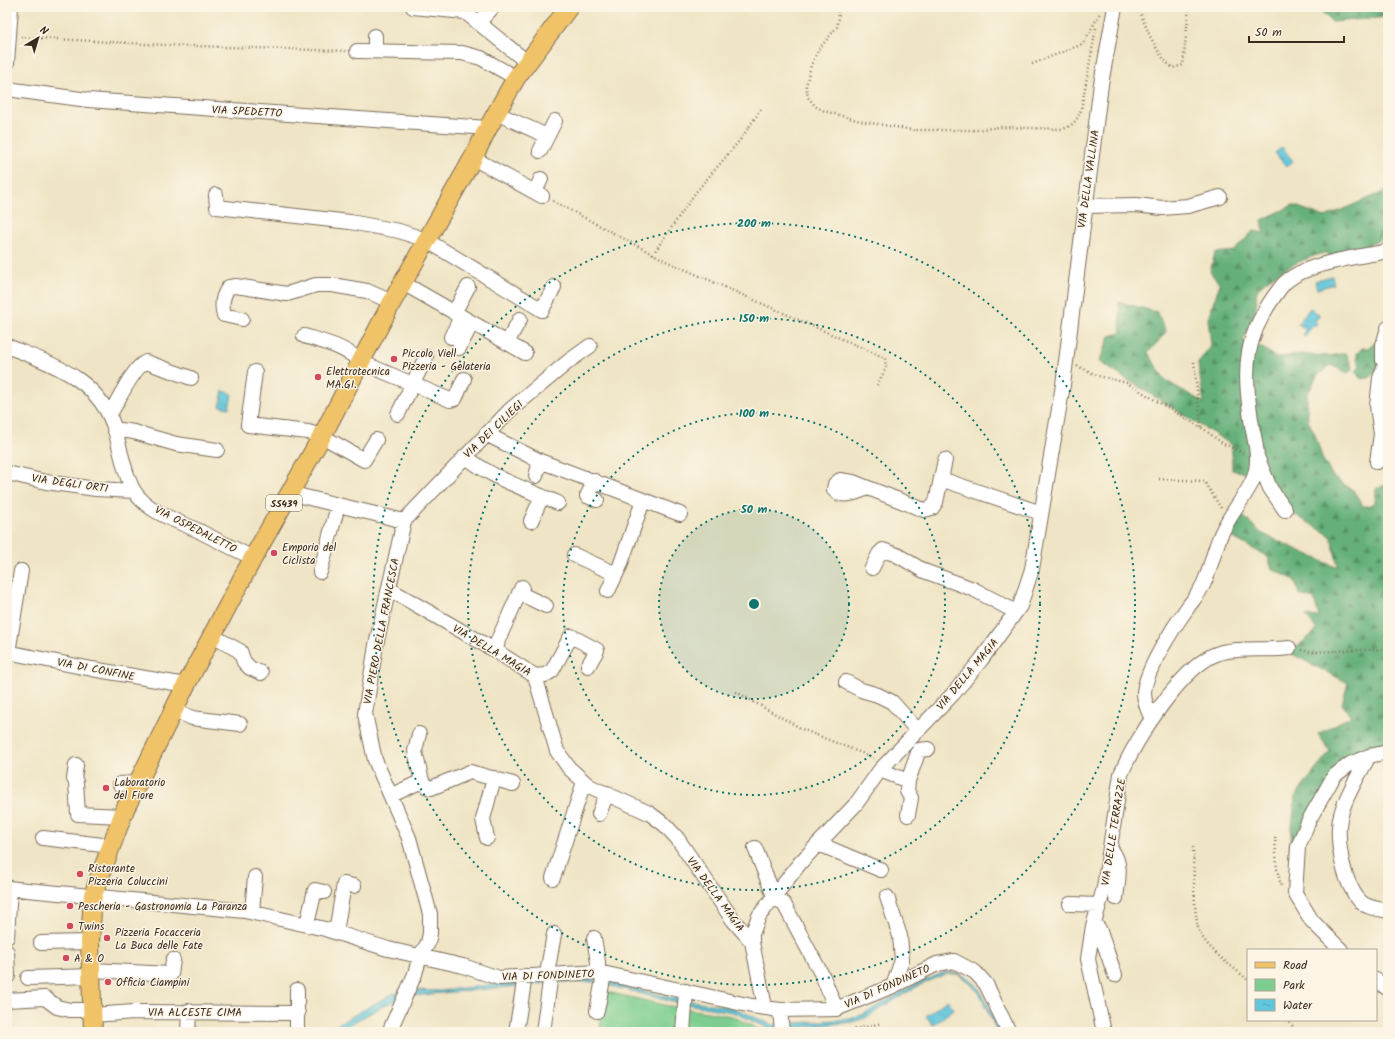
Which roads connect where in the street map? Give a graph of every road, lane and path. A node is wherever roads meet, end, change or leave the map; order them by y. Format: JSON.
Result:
{"nodes":[{"id":1,"x":11,"y":7,"type":"edge"},
{"id":2,"x":413,"y":7,"type":"edge"},
{"id":3,"x":493,"y":7,"type":"edge"},
{"id":4,"x":570,"y":7,"type":"edge"},
{"id":5,"x":837,"y":7,"type":"edge"},
{"id":6,"x":1102,"y":7,"type":"edge"},
{"id":7,"x":1115,"y":7,"type":"edge"},
{"id":8,"x":1138,"y":7,"type":"edge"},
{"id":9,"x":1189,"y":7,"type":"edge"},
{"id":10,"x":1100,"y":14,"type":"junction"},
{"id":11,"x":478,"y":23,"type":"junction"},
{"id":12,"x":9,"y":36,"type":"junction"},
{"id":13,"x":375,"y":36,"type":"dead end"},
{"id":14,"x":357,"y":51,"type":"joint"},
{"id":15,"x":375,"y":51,"type":"junction"},
{"id":16,"x":527,"y":62,"type":"junction"},
{"id":17,"x":7,"y":63,"type":"edge"},
{"id":18,"x":1032,"y":64,"type":"dead end"},
{"id":19,"x":516,"y":78,"type":"junction"},
{"id":20,"x":7,"y":89,"type":"edge"},
{"id":21,"x":762,"y":108,"type":"dead end"},
{"id":22,"x":555,"y":120,"type":"dead end"},
{"id":23,"x":492,"y":121,"type":"junction"},
{"id":24,"x":547,"y":136,"type":"junction"},
{"id":25,"x":540,"y":151,"type":"dead end"},
{"id":26,"x":473,"y":158,"type":"junction"},
{"id":27,"x":539,"y":189,"type":"joint"},
{"id":28,"x":216,"y":195,"type":"dead end"},
{"id":29,"x":1220,"y":197,"type":"dead end"},
{"id":30,"x":1084,"y":206,"type":"junction"},
{"id":31,"x":426,"y":240,"type":"junction"},
{"id":32,"x":1388,"y":251,"type":"edge"},
{"id":33,"x":653,"y":254,"type":"junction"},
{"id":34,"x":403,"y":283,"type":"junction"},
{"id":35,"x":468,"y":287,"type":"dead end"},
{"id":36,"x":554,"y":287,"type":"dead end"},
{"id":37,"x":392,"y":302,"type":"junction"},
{"id":38,"x":462,"y":317,"type":"junction"},
{"id":39,"x":242,"y":319,"type":"dead end"},
{"id":40,"x":520,"y":319,"type":"dead end"},
{"id":41,"x":1388,"y":328,"type":"edge"},
{"id":42,"x":304,"y":336,"type":"dead end"},
{"id":43,"x":455,"y":342,"type":"dead end"},
{"id":44,"x":507,"y":343,"type":"junction"},
{"id":45,"x":7,"y":346,"type":"edge"},
{"id":46,"x":590,"y":346,"type":"dead end"},
{"id":47,"x":1067,"y":351,"type":"junction"},
{"id":48,"x":525,"y":353,"type":"dead end"},
{"id":49,"x":426,"y":357,"type":"dead end"},
{"id":50,"x":361,"y":362,"type":"junction"},
{"id":51,"x":1194,"y":362,"type":"dead end"},
{"id":52,"x":1387,"y":363,"type":"edge"},
{"id":53,"x":255,"y":372,"type":"dead end"},
{"id":54,"x":191,"y":378,"type":"dead end"},
{"id":55,"x":464,"y":379,"type":"dead end"},
{"id":56,"x":408,"y":383,"type":"junction"},
{"id":57,"x":877,"y":385,"type":"dead end"},
{"id":58,"x":394,"y":411,"type":"dead end"},
{"id":59,"x":110,"y":414,"type":"junction"},
{"id":60,"x":1201,"y":428,"type":"junction"},
{"id":61,"x":114,"y":429,"type":"junction"},
{"id":62,"x":486,"y":434,"type":"junction"},
{"id":63,"x":322,"y":436,"type":"junction"},
{"id":64,"x":376,"y":440,"type":"dead end"},
{"id":65,"x":217,"y":450,"type":"dead end"},
{"id":66,"x":465,"y":456,"type":"junction"},
{"id":67,"x":1258,"y":457,"type":"junction"},
{"id":68,"x":945,"y":460,"type":"dead end"},
{"id":69,"x":540,"y":461,"type":"junction"},
{"id":70,"x":1377,"y":462,"type":"dead end"},
{"id":71,"x":7,"y":473,"type":"edge"},
{"id":72,"x":536,"y":476,"type":"dead end"},
{"id":73,"x":941,"y":479,"type":"junction"},
{"id":74,"x":1159,"y":479,"type":"dead end"},
{"id":75,"x":595,"y":481,"type":"junction"},
{"id":76,"x":868,"y":488,"type":"dead end"},
{"id":77,"x":134,"y":491,"type":"junction"},
{"id":78,"x":290,"y":493,"type":"junction"},
{"id":79,"x":542,"y":496,"type":"junction"},
{"id":80,"x":597,"y":500,"type":"dead end"},
{"id":81,"x":642,"y":501,"type":"junction"},
{"id":82,"x":558,"y":503,"type":"dead end"},
{"id":83,"x":338,"y":506,"type":"junction"},
{"id":84,"x":1285,"y":510,"type":"dead end"},
{"id":85,"x":1041,"y":513,"type":"junction"},
{"id":86,"x":680,"y":514,"type":"dead end"},
{"id":87,"x":531,"y":520,"type":"dead end"},
{"id":88,"x":404,"y":521,"type":"junction"},
{"id":89,"x":1229,"y":521,"type":"junction"},
{"id":90,"x":574,"y":554,"type":"dead end"},
{"id":91,"x":253,"y":558,"type":"junction"},
{"id":92,"x":872,"y":568,"type":"dead end"},
{"id":93,"x":21,"y":570,"type":"dead end"},
{"id":94,"x":320,"y":572,"type":"dead end"},
{"id":95,"x":616,"y":574,"type":"junction"},
{"id":96,"x":389,"y":589,"type":"junction"},
{"id":97,"x":608,"y":591,"type":"dead end"},
{"id":98,"x":546,"y":606,"type":"dead end"},
{"id":99,"x":1016,"y":612,"type":"junction"},
{"id":100,"x":212,"y":636,"type":"junction"},
{"id":101,"x":1289,"y":648,"type":"joint"},
{"id":102,"x":1388,"y":649,"type":"edge"},
{"id":103,"x":496,"y":651,"type":"junction"},
{"id":104,"x":7,"y":652,"type":"edge"},
{"id":105,"x":588,"y":666,"type":"dead end"},
{"id":106,"x":261,"y":674,"type":"dead end"},
{"id":107,"x":535,"y":676,"type":"junction"},
{"id":108,"x":846,"y":682,"type":"dead end"},
{"id":109,"x":186,"y":685,"type":"junction"},
{"id":110,"x":736,"y":692,"type":"dead end"},
{"id":111,"x":174,"y":710,"type":"junction"},
{"id":112,"x":1152,"y":719,"type":"junction"},
{"id":113,"x":240,"y":724,"type":"dead end"},
{"id":114,"x":917,"y":730,"type":"junction"},
{"id":115,"x":419,"y":734,"type":"dead end"},
{"id":116,"x":928,"y":749,"type":"dead end"},
{"id":117,"x":1388,"y":752,"type":"edge"},
{"id":118,"x":1369,"y":756,"type":"junction"},
{"id":119,"x":76,"y":765,"type":"dead end"},
{"id":120,"x":883,"y":767,"type":"junction"},
{"id":121,"x":494,"y":778,"type":"junction"},
{"id":122,"x":422,"y":781,"type":"junction"},
{"id":123,"x":908,"y":781,"type":"junction"},
{"id":124,"x":584,"y":782,"type":"junction"},
{"id":125,"x":138,"y":783,"type":"junction"},
{"id":126,"x":120,"y":784,"type":"dead end"},
{"id":127,"x":513,"y":784,"type":"dead end"},
{"id":128,"x":607,"y":793,"type":"junction"},
{"id":129,"x":392,"y":795,"type":"junction"},
{"id":130,"x":599,"y":814,"type":"dead end"},
{"id":131,"x":908,"y":815,"type":"dead end"},
{"id":132,"x":122,"y":816,"type":"junction"},
{"id":133,"x":1275,"y":837,"type":"dead end"},
{"id":134,"x":43,"y":838,"type":"dead end"},
{"id":135,"x":487,"y":838,"type":"dead end"},
{"id":136,"x":819,"y":844,"type":"junction"},
{"id":137,"x":111,"y":846,"type":"junction"},
{"id":138,"x":1193,"y":847,"type":"dead end"},
{"id":139,"x":755,"y":848,"type":"dead end"},
{"id":140,"x":1111,"y":848,"type":"junction"},
{"id":141,"x":881,"y":870,"type":"dead end"},
{"id":142,"x":255,"y":877,"type":"dead end"},
{"id":143,"x":553,"y":878,"type":"dead end"},
{"id":144,"x":354,"y":886,"type":"dead end"},
{"id":145,"x":8,"y":888,"type":"edge"},
{"id":146,"x":324,"y":892,"type":"dead end"},
{"id":147,"x":93,"y":895,"type":"junction"},
{"id":148,"x":774,"y":896,"type":"junction"},
{"id":149,"x":887,"y":897,"type":"dead end"},
{"id":150,"x":1298,"y":897,"type":"junction"},
{"id":151,"x":1116,"y":898,"type":"dead end"},
{"id":152,"x":1070,"y":904,"type":"dead end"},
{"id":153,"x":1099,"y":905,"type":"junction"},
{"id":154,"x":1388,"y":911,"type":"edge"},
{"id":155,"x":252,"y":912,"type":"junction"},
{"id":156,"x":1094,"y":923,"type":"junction"},
{"id":157,"x":307,"y":924,"type":"junction"},
{"id":158,"x":336,"y":932,"type":"junction"},
{"id":159,"x":554,"y":934,"type":"dead end"},
{"id":160,"x":7,"y":937,"type":"edge"},
{"id":161,"x":594,"y":938,"type":"dead end"},
{"id":162,"x":90,"y":942,"type":"junction"},
{"id":163,"x":752,"y":942,"type":"junction"},
{"id":164,"x":41,"y":943,"type":"dead end"},
{"id":165,"x":1340,"y":949,"type":"edge"},
{"id":166,"x":7,"y":952,"type":"edge"},
{"id":167,"x":420,"y":956,"type":"junction"},
{"id":168,"x":173,"y":960,"type":"dead end"},
{"id":169,"x":92,"y":973,"type":"junction"},
{"id":170,"x":8,"y":976,"type":"edge"},
{"id":171,"x":1115,"y":976,"type":"dead end"},
{"id":172,"x":28,"y":978,"type":"dead end"},
{"id":173,"x":550,"y":978,"type":"junction"},
{"id":174,"x":601,"y":978,"type":"junction"},
{"id":175,"x":1247,"y":979,"type":"edge"},
{"id":176,"x":524,"y":981,"type":"junction"},
{"id":177,"x":1377,"y":981,"type":"edge"},
{"id":178,"x":893,"y":986,"type":"junction"},
{"id":179,"x":1388,"y":989,"type":"edge"},
{"id":180,"x":297,"y":990,"type":"dead end"},
{"id":181,"x":685,"y":998,"type":"junction"},
{"id":182,"x":7,"y":1000,"type":"edge"},
{"id":183,"x":765,"y":1007,"type":"junction"},
{"id":184,"x":836,"y":1009,"type":"junction"},
{"id":185,"x":188,"y":1011,"type":"junction"},
{"id":186,"x":597,"y":1011,"type":"dead end"},
{"id":187,"x":298,"y":1012,"type":"junction"},
{"id":188,"x":780,"y":1013,"type":"junction"},
{"id":189,"x":93,"y":1019,"type":"edge"},
{"id":190,"x":1287,"y":1021,"type":"edge"},
{"id":191,"x":882,"y":1023,"type":"dead end"},
{"id":192,"x":781,"y":1031,"type":"edge"},
{"id":193,"x":188,"y":1032,"type":"edge"},
{"id":194,"x":297,"y":1032,"type":"edge"},
{"id":195,"x":389,"y":1032,"type":"edge"},
{"id":196,"x":516,"y":1032,"type":"edge"},
{"id":197,"x":543,"y":1032,"type":"edge"},
{"id":198,"x":683,"y":1032,"type":"edge"},
{"id":199,"x":843,"y":1032,"type":"edge"},
{"id":200,"x":1009,"y":1032,"type":"edge"},
{"id":201,"x":1104,"y":1032,"type":"edge"},
{"id":202,"x":1299,"y":1032,"type":"edge"}],
"edges":[{"from":1,"to":12,"type":"street"},
{"from":2,"to":11,"type":"street"},
{"from":3,"to":11,"type":"street"},
{"from":4,"to":16,"type":"main road","number":"SS439"},
{"from":5,"to":10,"type":"path"},
{"from":6,"to":10,"type":"path"},
{"from":7,"to":30,"type":"street","name":"VIA DELLA VALLINA"},
{"from":8,"to":9,"type":"path"},
{"from":10,"to":18,"type":"path"},
{"from":11,"to":16,"type":"street"},
{"from":12,"to":14,"type":"path"},
{"from":12,"to":17,"type":"street"},
{"from":13,"to":15,"type":"street"},
{"from":14,"to":15,"type":"street"},
{"from":15,"to":19,"type":"street"},
{"from":16,"to":19,"type":"main road","number":"SS439"},
{"from":19,"to":23,"type":"main road","number":"SS439"},
{"from":20,"to":23,"type":"street","name":"VIA SPEDETTO"},
{"from":21,"to":33,"type":"path"},
{"from":22,"to":24,"type":"street"},
{"from":23,"to":24,"type":"street","name":"VIA SPEDETTO"},
{"from":23,"to":26,"type":"main road","number":"SS439"},
{"from":24,"to":25,"type":"street"},
{"from":26,"to":27,"type":"street"},
{"from":26,"to":31,"type":"main road","number":"SS439"},
{"from":27,"to":33,"type":"path"},
{"from":28,"to":31,"type":"street"},
{"from":29,"to":30,"type":"street"},
{"from":30,"to":47,"type":"street","name":"VIA DELLA VALLINA"},
{"from":31,"to":34,"type":"main road","number":"SS439"},
{"from":31,"to":36,"type":"street"},
{"from":32,"to":67,"type":"street"},
{"from":33,"to":57,"type":"path"},
{"from":34,"to":37,"type":"main road","number":"SS439"},
{"from":34,"to":38,"type":"street"},
{"from":35,"to":38,"type":"street"},
{"from":37,"to":39,"type":"street"},
{"from":37,"to":50,"type":"main road","number":"SS439"},
{"from":38,"to":43,"type":"street"},
{"from":38,"to":44,"type":"street"},
{"from":40,"to":44,"type":"street"},
{"from":41,"to":52,"type":"street"},
{"from":42,"to":50,"type":"street"},
{"from":44,"to":48,"type":"street"},
{"from":45,"to":59,"type":"street","name":"VIA OSPEDALETTO"},
{"from":46,"to":62,"type":"street","name":"VIA DEI CILIEGI"},
{"from":47,"to":60,"type":"path"},
{"from":47,"to":85,"type":"street","name":"VIA DELLA MAGIA"},
{"from":49,"to":56,"type":"street"},
{"from":50,"to":56,"type":"street"},
{"from":50,"to":63,"type":"main road","number":"SS439"},
{"from":51,"to":60,"type":"path"},
{"from":52,"to":70,"type":"street"},
{"from":53,"to":63,"type":"street"},
{"from":54,"to":59,"type":"street"},
{"from":55,"to":56,"type":"street"},
{"from":56,"to":58,"type":"street"},
{"from":59,"to":61,"type":"street","name":"VIA OSPEDALETTO"},
{"from":60,"to":67,"type":"path"},
{"from":61,"to":65,"type":"street"},
{"from":61,"to":77,"type":"street","name":"VIA OSPEDALETTO"},
{"from":62,"to":66,"type":"street","name":"VIA DEI CILIEGI"},
{"from":62,"to":69,"type":"street"},
{"from":63,"to":64,"type":"street"},
{"from":63,"to":78,"type":"main road","number":"SS439"},
{"from":66,"to":79,"type":"street"},
{"from":66,"to":88,"type":"street","name":"VIA DEI CILIEGI"},
{"from":67,"to":84,"type":"street"},
{"from":67,"to":89,"type":"street"},
{"from":68,"to":73,"type":"street"},
{"from":69,"to":72,"type":"street"},
{"from":69,"to":75,"type":"street"},
{"from":71,"to":77,"type":"street","name":"VIA DEGLI ORTI"},
{"from":73,"to":76,"type":"street"},
{"from":73,"to":85,"type":"street"},
{"from":74,"to":89,"type":"path"},
{"from":75,"to":80,"type":"street"},
{"from":75,"to":81,"type":"street"},
{"from":77,"to":91,"type":"street","name":"VIA OSPEDALETTO"},
{"from":78,"to":83,"type":"street"},
{"from":78,"to":91,"type":"main road","number":"SS439"},
{"from":79,"to":82,"type":"street"},
{"from":79,"to":87,"type":"street"},
{"from":81,"to":86,"type":"street"},
{"from":81,"to":95,"type":"street"},
{"from":83,"to":88,"type":"street"},
{"from":83,"to":94,"type":"street"},
{"from":85,"to":99,"type":"street","name":"VIA DELLA MAGIA"},
{"from":88,"to":96,"type":"street","name":"VIA PIERO DELLA FRANCESCA"},
{"from":89,"to":112,"type":"street"},
{"from":90,"to":95,"type":"street"},
{"from":91,"to":100,"type":"main road","number":"SS439"},
{"from":92,"to":99,"type":"street"},
{"from":93,"to":104,"type":"street"},
{"from":95,"to":97,"type":"street"},
{"from":96,"to":103,"type":"street","name":"VIA DELLA MAGIA"},
{"from":96,"to":129,"type":"street","name":"VIA PIERO DELLA FRANCESCA"},
{"from":98,"to":103,"type":"street"},
{"from":99,"to":114,"type":"street","name":"VIA DELLA MAGIA"},
{"from":100,"to":106,"type":"street"},
{"from":100,"to":109,"type":"main road","number":"SS439"},
{"from":101,"to":102,"type":"path"},
{"from":101,"to":112,"type":"street","name":"VIA DELLE TERRAZZE"},
{"from":103,"to":107,"type":"street","name":"VIA DELLA MAGIA"},
{"from":104,"to":109,"type":"street","name":"VIA DI CONFINE"},
{"from":105,"to":107,"type":"street"},
{"from":107,"to":124,"type":"street","name":"VIA DELLA MAGIA"},
{"from":108,"to":114,"type":"street"},
{"from":109,"to":111,"type":"main road","number":"SS439"},
{"from":110,"to":120,"type":"path"},
{"from":111,"to":113,"type":"street"},
{"from":111,"to":125,"type":"main road","number":"SS439"},
{"from":112,"to":140,"type":"street","name":"VIA DELLE TERRAZZE"},
{"from":114,"to":120,"type":"street","name":"VIA DELLA MAGIA"},
{"from":115,"to":122,"type":"street"},
{"from":116,"to":123,"type":"street"},
{"from":117,"to":118,"type":"street"},
{"from":118,"to":150,"type":"street"},
{"from":118,"to":154,"type":"street"},
{"from":119,"to":132,"type":"street"},
{"from":120,"to":123,"type":"street"},
{"from":120,"to":136,"type":"street","name":"VIA DELLA MAGIA"},
{"from":121,"to":122,"type":"street"},
{"from":121,"to":127,"type":"street"},
{"from":121,"to":135,"type":"street"},
{"from":122,"to":129,"type":"street"},
{"from":123,"to":131,"type":"street"},
{"from":124,"to":128,"type":"street","name":"VIA DELLA MAGIA"},
{"from":124,"to":143,"type":"street"},
{"from":125,"to":126,"type":"street"},
{"from":125,"to":132,"type":"main road","number":"SS439"},
{"from":128,"to":130,"type":"street"},
{"from":128,"to":163,"type":"street","name":"VIA DELLA MAGIA"},
{"from":129,"to":167,"type":"street","name":"VIA PIERO DELLA FRANCESCA"},
{"from":132,"to":137,"type":"main road","number":"SS439"},
{"from":133,"to":150,"type":"path"},
{"from":134,"to":137,"type":"street"},
{"from":136,"to":141,"type":"street"},
{"from":136,"to":148,"type":"street","name":"VIA DELLA MAGIA"},
{"from":137,"to":147,"type":"main road","number":"SS439"},
{"from":138,"to":175,"type":"path"},
{"from":139,"to":148,"type":"street"},
{"from":140,"to":151,"type":"street"},
{"from":140,"to":153,"type":"street","name":"VIA DELLE TERRAZZE"},
{"from":142,"to":155,"type":"street"},
{"from":144,"to":158,"type":"street"},
{"from":145,"to":147,"type":"street","name":"VIA DI FONDINETO"},
{"from":145,"to":160,"type":"street"},
{"from":146,"to":157,"type":"street"},
{"from":147,"to":155,"type":"street","name":"VIA DI FONDINETO"},
{"from":147,"to":162,"type":"main road","number":"SS439"},
{"from":148,"to":163,"type":"street","name":"VIA DELLA MAGIA"},
{"from":148,"to":184,"type":"street"},
{"from":149,"to":178,"type":"street"},
{"from":150,"to":165,"type":"street"},
{"from":152,"to":153,"type":"street"},
{"from":153,"to":156,"type":"street","name":"VIA DELLE TERRAZZE"},
{"from":155,"to":157,"type":"street","name":"VIA DI FONDINETO"},
{"from":156,"to":171,"type":"street"},
{"from":156,"to":201,"type":"street","name":"VIA DELLE TERRAZZE"},
{"from":157,"to":158,"type":"street","name":"VIA DI FONDINETO"},
{"from":158,"to":167,"type":"street","name":"VIA DI FONDINETO"},
{"from":159,"to":173,"type":"street"},
{"from":161,"to":174,"type":"street"},
{"from":162,"to":164,"type":"street"},
{"from":162,"to":169,"type":"main road","number":"SS439"},
{"from":163,"to":183,"type":"street","name":"VIA DELLA MAGIA"},
{"from":166,"to":170,"type":"street"},
{"from":167,"to":176,"type":"street","name":"VIA DI FONDINETO"},
{"from":167,"to":195,"type":"street","name":"VIA PIERO DELLA FRANCESCA"},
{"from":168,"to":169,"type":"street"},
{"from":169,"to":172,"type":"street"},
{"from":169,"to":189,"type":"main road","number":"SS439"},
{"from":173,"to":174,"type":"street","name":"VIA DI FONDINETO"},
{"from":173,"to":176,"type":"street","name":"VIA DI FONDINETO"},
{"from":173,"to":197,"type":"street"},
{"from":174,"to":181,"type":"street","name":"VIA DI FONDINETO"},
{"from":174,"to":186,"type":"street"},
{"from":176,"to":196,"type":"street"},
{"from":177,"to":179,"type":"street"},
{"from":178,"to":184,"type":"street","name":"VIA DI FONDINETO"},
{"from":178,"to":200,"type":"street","name":"VIA DI FONDINETO"},
{"from":180,"to":187,"type":"street"},
{"from":181,"to":183,"type":"street","name":"VIA DI FONDINETO"},
{"from":181,"to":198,"type":"street"},
{"from":182,"to":189,"type":"street","name":"VIA ALCESTE CIMA"},
{"from":183,"to":188,"type":"street","name":"VIA DI FONDINETO"},
{"from":184,"to":188,"type":"street","name":"VIA DI FONDINETO"},
{"from":185,"to":187,"type":"street","name":"VIA ALCESTE CIMA"},
{"from":185,"to":189,"type":"street","name":"VIA ALCESTE CIMA"},
{"from":185,"to":193,"type":"street"},
{"from":187,"to":194,"type":"street"},
{"from":188,"to":192,"type":"street"},
{"from":190,"to":202,"type":"path"},
{"from":191,"to":199,"type":"path"}]}
